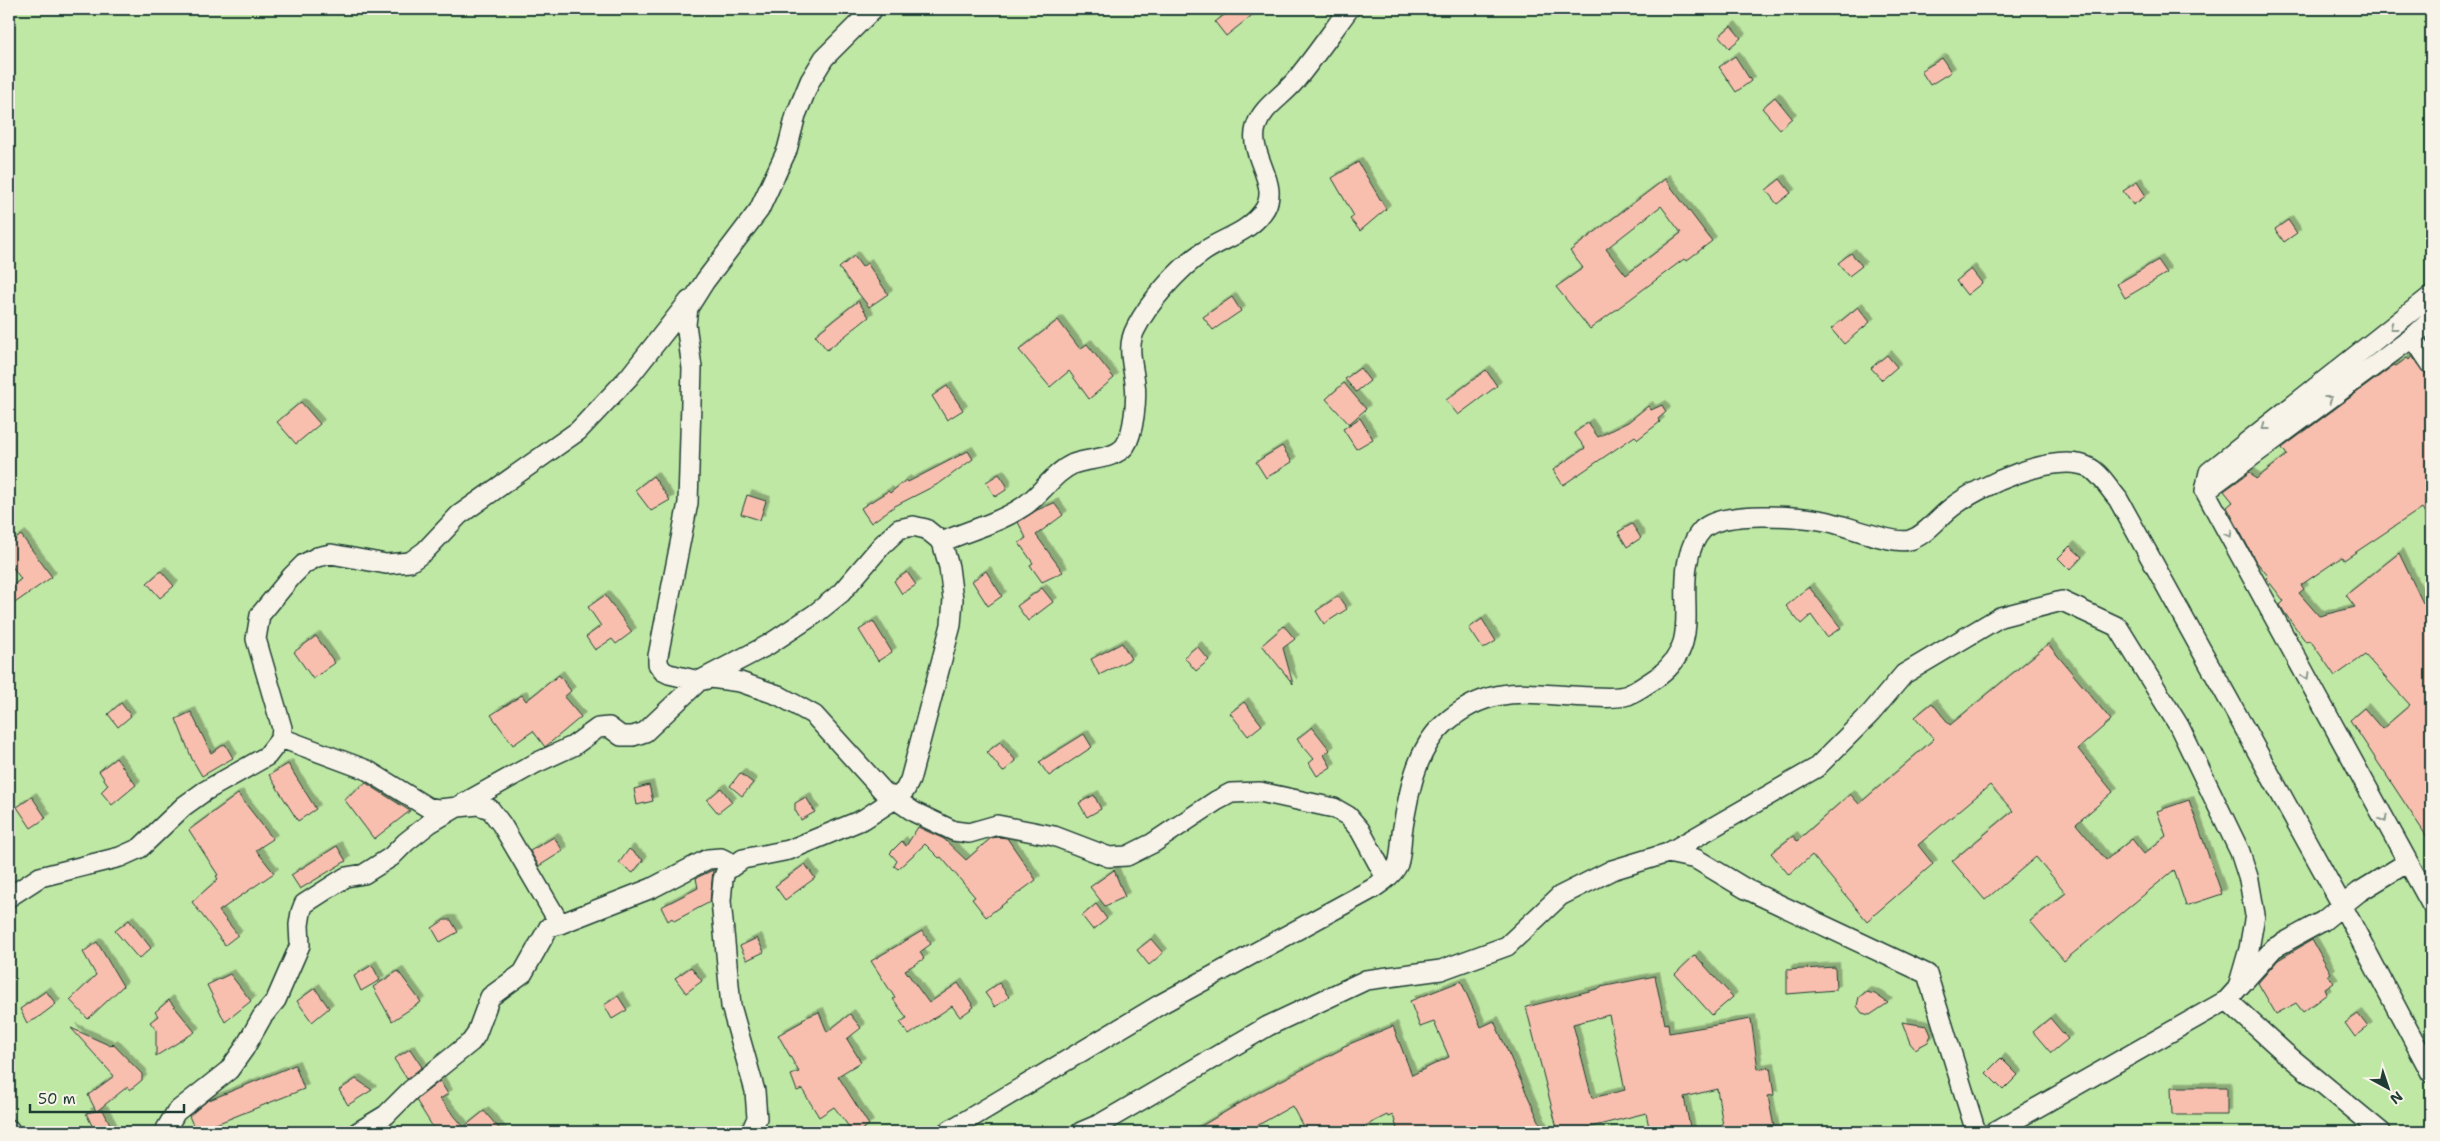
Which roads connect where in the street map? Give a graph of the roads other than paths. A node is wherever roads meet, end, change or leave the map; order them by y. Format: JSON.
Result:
{"nodes":[{"id":1,"x":873,"y":9,"type":"edge"},
{"id":2,"x":1349,"y":9,"type":"edge"},
{"id":3,"x":705,"y":281,"type":"junction"},
{"id":4,"x":2431,"y":296,"type":"edge"},
{"id":5,"x":2431,"y":320,"type":"edge"},
{"id":6,"x":2413,"y":337,"type":"junction"},
{"id":7,"x":2431,"y":364,"type":"edge"},
{"id":8,"x":2205,"y":491,"type":"junction"},
{"id":9,"x":942,"y":542,"type":"junction"},
{"id":10,"x":699,"y":681,"type":"junction"},
{"id":11,"x":281,"y":738,"type":"junction"},
{"id":12,"x":896,"y":798,"type":"junction"},
{"id":13,"x":459,"y":806,"type":"junction"},
{"id":14,"x":1668,"y":853,"type":"junction"},
{"id":15,"x":2408,"y":862,"type":"junction"},
{"id":16,"x":733,"y":864,"type":"junction"},
{"id":17,"x":1386,"y":878,"type":"junction"},
{"id":18,"x":9,"y":897,"type":"edge"},
{"id":19,"x":2430,"y":900,"type":"edge"},
{"id":20,"x":2343,"y":907,"type":"junction"},
{"id":21,"x":560,"y":924,"type":"junction"},
{"id":22,"x":2233,"y":993,"type":"junction"},
{"id":23,"x":2431,"y":1073,"type":"edge"},
{"id":24,"x":9,"y":1129,"type":"edge"},
{"id":25,"x":11,"y":1132,"type":"edge"},
{"id":26,"x":167,"y":1132,"type":"edge"},
{"id":27,"x":358,"y":1132,"type":"edge"},
{"id":28,"x":751,"y":1132,"type":"edge"},
{"id":29,"x":947,"y":1132,"type":"edge"},
{"id":30,"x":1081,"y":1132,"type":"edge"},
{"id":31,"x":1976,"y":1132,"type":"edge"},
{"id":32,"x":1994,"y":1132,"type":"edge"},
{"id":33,"x":2381,"y":1132,"type":"edge"}],
"edges":[{"from":1,"to":3,"type":"street"},
{"from":2,"to":9,"type":"street"},
{"from":3,"to":10,"type":"street"},
{"from":3,"to":11,"type":"street"},
{"from":4,"to":8,"type":"street","one_way":true},
{"from":5,"to":6,"type":"street"},
{"from":6,"to":7,"type":"street"},
{"from":8,"to":6,"type":"street","one_way":true},
{"from":8,"to":15,"type":"street","one_way":true},
{"from":9,"to":10,"type":"street"},
{"from":9,"to":12,"type":"street"},
{"from":10,"to":12,"type":"street"},
{"from":10,"to":13,"type":"street"},
{"from":11,"to":13,"type":"street"},
{"from":11,"to":18,"type":"street"},
{"from":12,"to":16,"type":"street"},
{"from":12,"to":17,"type":"street"},
{"from":13,"to":21,"type":"street"},
{"from":13,"to":26,"type":"street"},
{"from":14,"to":22,"type":"street"},
{"from":14,"to":30,"type":"street"},
{"from":14,"to":31,"type":"street"},
{"from":15,"to":19,"type":"street"},
{"from":15,"to":20,"type":"street"},
{"from":16,"to":21,"type":"street"},
{"from":16,"to":28,"type":"street"},
{"from":17,"to":20,"type":"street"},
{"from":17,"to":29,"type":"street"},
{"from":20,"to":22,"type":"street"},
{"from":20,"to":23,"type":"street"},
{"from":21,"to":27,"type":"street"},
{"from":22,"to":32,"type":"street"},
{"from":22,"to":33,"type":"street"},
{"from":24,"to":25,"type":"street"}]}
